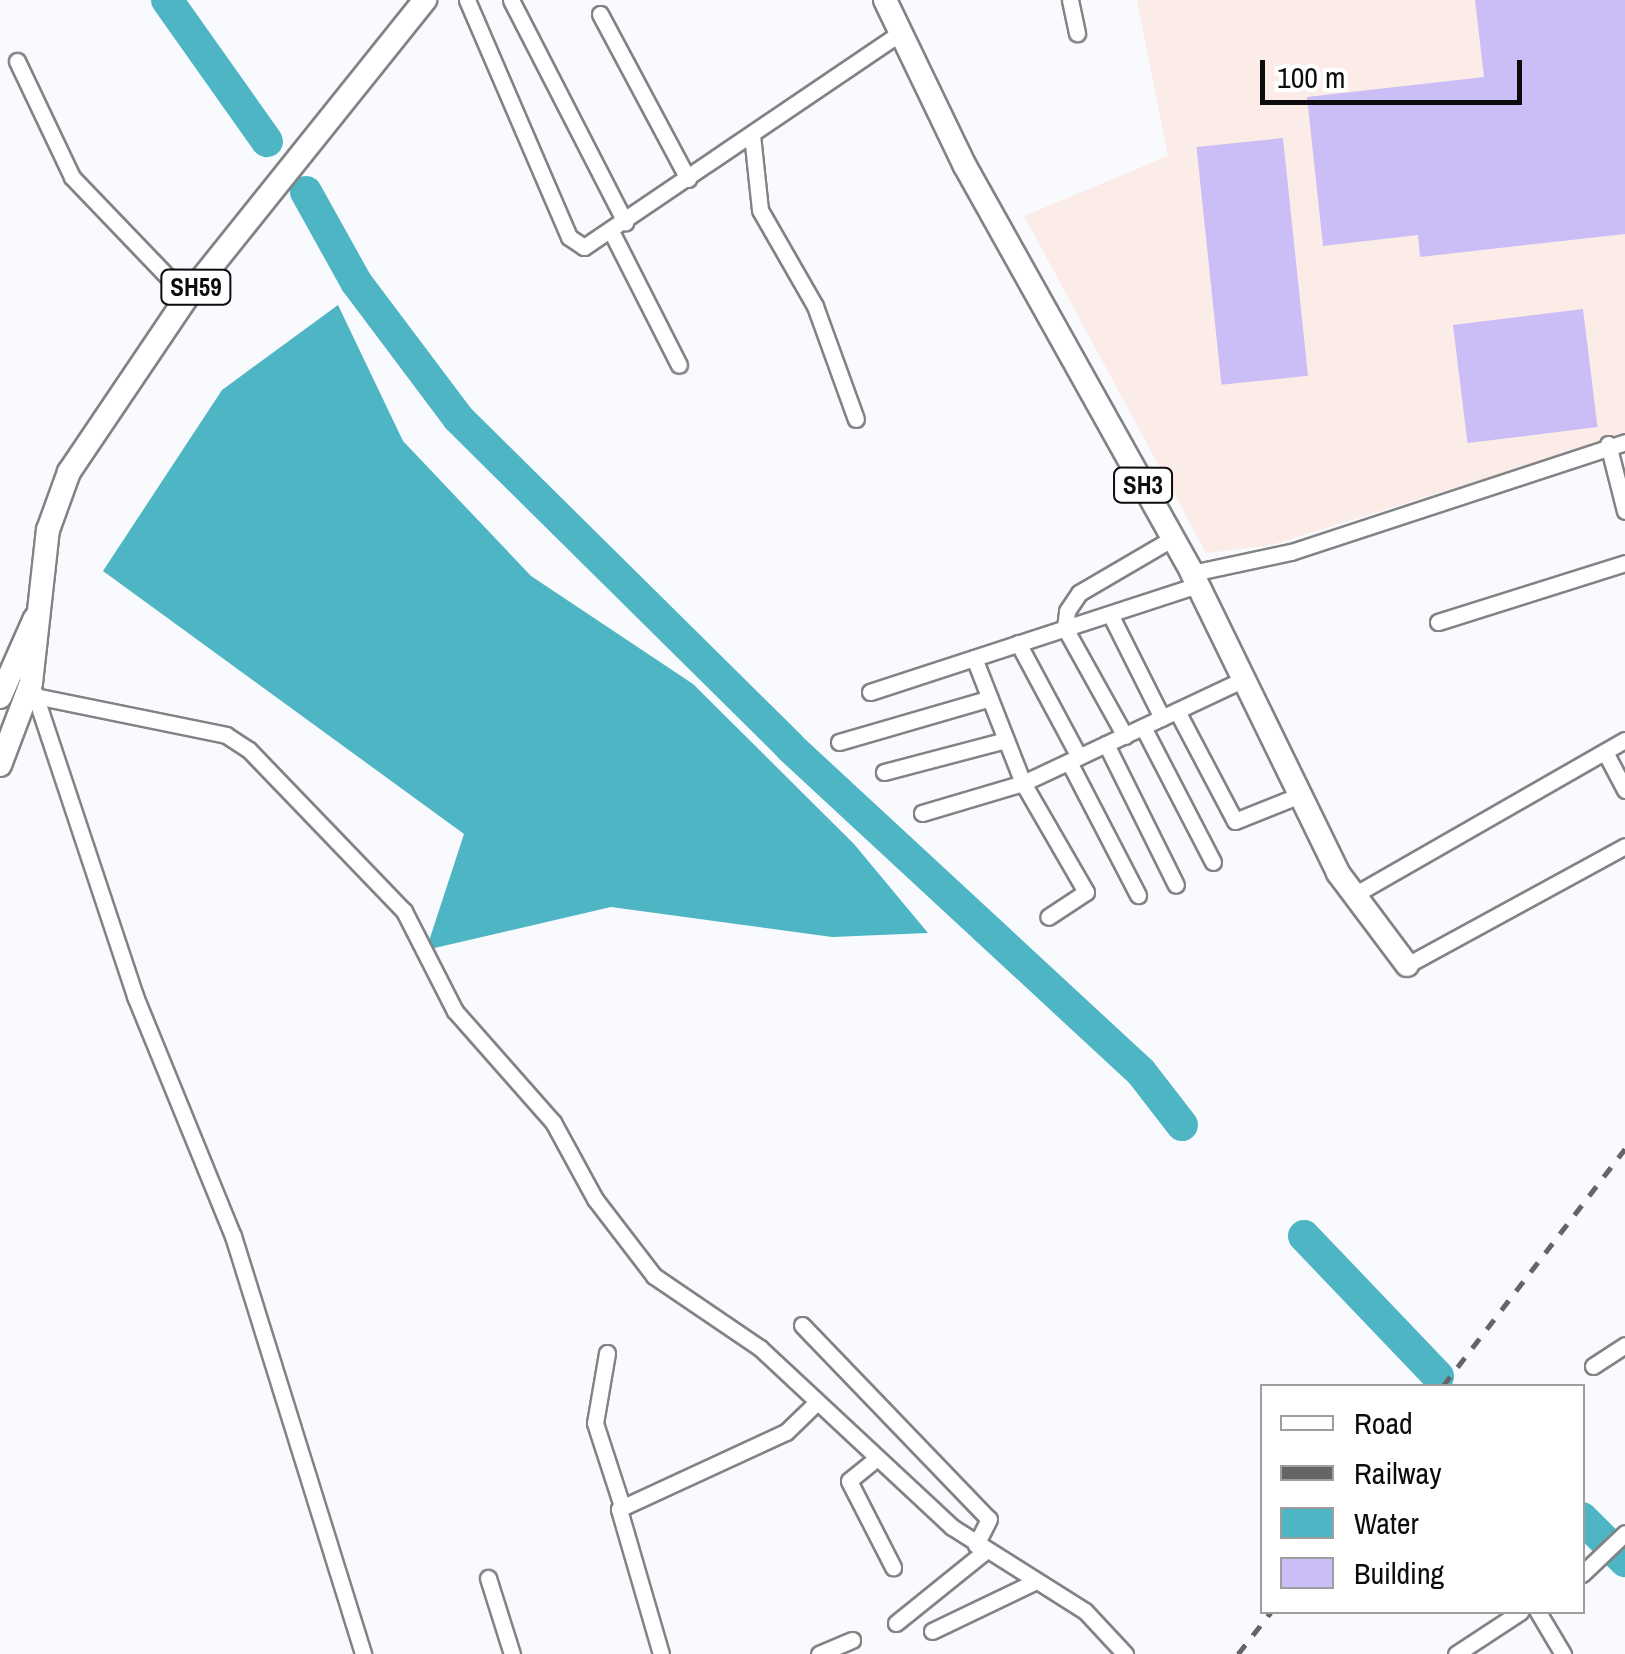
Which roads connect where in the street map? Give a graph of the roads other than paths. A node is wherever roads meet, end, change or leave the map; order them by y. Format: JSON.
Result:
{"nodes":[{"id":1,"x":425,"y":0,"type":"edge"},
{"id":2,"x":467,"y":0,"type":"edge"},
{"id":3,"x":511,"y":0,"type":"edge"},
{"id":4,"x":885,"y":0,"type":"edge"},
{"id":5,"x":1070,"y":0,"type":"edge"},
{"id":6,"x":600,"y":14,"type":"dead end"},
{"id":7,"x":901,"y":32,"type":"junction"},
{"id":8,"x":1077,"y":33,"type":"dead end"},
{"id":9,"x":17,"y":61,"type":"dead end"},
{"id":10,"x":752,"y":135,"type":"junction"},
{"id":11,"x":688,"y":179,"type":"junction"},
{"id":12,"x":618,"y":226,"type":"junction"},
{"id":13,"x":188,"y":297,"type":"junction"},
{"id":14,"x":679,"y":365,"type":"dead end"},
{"id":15,"x":856,"y":419,"type":"dead end"},
{"id":16,"x":1625,"y":442,"type":"edge"},
{"id":17,"x":1608,"y":444,"type":"junction"},
{"id":18,"x":1625,"y":511,"type":"edge"},
{"id":19,"x":1173,"y":538,"type":"junction"},
{"id":20,"x":1625,"y":563,"type":"edge"},
{"id":21,"x":1195,"y":579,"type":"junction"},
{"id":22,"x":39,"y":610,"type":"junction"},
{"id":23,"x":1110,"y":614,"type":"junction"},
{"id":24,"x":1438,"y":622,"type":"dead end"},
{"id":25,"x":1066,"y":628,"type":"junction"},
{"id":26,"x":1018,"y":644,"type":"junction"},
{"id":27,"x":6,"y":652,"type":"edge"},
{"id":28,"x":974,"y":658,"type":"junction"},
{"id":29,"x":1244,"y":679,"type":"junction"},
{"id":30,"x":33,"y":690,"type":"junction"},
{"id":31,"x":870,"y":692,"type":"dead end"},
{"id":32,"x":0,"y":697,"type":"edge"},
{"id":33,"x":990,"y":698,"type":"junction"},
{"id":34,"x":1170,"y":714,"type":"junction"},
{"id":35,"x":1143,"y":727,"type":"junction"},
{"id":36,"x":1125,"y":736,"type":"junction"},
{"id":37,"x":1006,"y":740,"type":"junction"},
{"id":38,"x":1625,"y":740,"type":"edge"},
{"id":39,"x":839,"y":742,"type":"dead end"},
{"id":40,"x":1106,"y":744,"type":"junction"},
{"id":41,"x":1604,"y":752,"type":"junction"},
{"id":42,"x":1074,"y":760,"type":"junction"},
{"id":43,"x":0,"y":765,"type":"edge"},
{"id":44,"x":884,"y":772,"type":"dead end"},
{"id":45,"x":1023,"y":783,"type":"junction"},
{"id":46,"x":1625,"y":790,"type":"edge"},
{"id":47,"x":1300,"y":794,"type":"junction"},
{"id":48,"x":922,"y":813,"type":"dead end"},
{"id":49,"x":1625,"y":846,"type":"edge"},
{"id":50,"x":1213,"y":862,"type":"dead end"},
{"id":51,"x":1176,"y":885,"type":"dead end"},
{"id":52,"x":1138,"y":895,"type":"dead end"},
{"id":53,"x":1354,"y":895,"type":"junction"},
{"id":54,"x":1048,"y":917,"type":"dead end"},
{"id":55,"x":1407,"y":965,"type":"joint"},
{"id":56,"x":802,"y":1325,"type":"dead end"},
{"id":57,"x":1625,"y":1346,"type":"edge"},
{"id":58,"x":607,"y":1353,"type":"dead end"},
{"id":59,"x":1593,"y":1366,"type":"dead end"},
{"id":60,"x":817,"y":1402,"type":"junction"},
{"id":61,"x":877,"y":1458,"type":"junction"},
{"id":62,"x":622,"y":1506,"type":"junction"},
{"id":63,"x":1625,"y":1533,"type":"edge"},
{"id":64,"x":980,"y":1549,"type":"junction"},
{"id":65,"x":893,"y":1567,"type":"dead end"},
{"id":66,"x":1585,"y":1573,"type":"edge"},
{"id":67,"x":488,"y":1578,"type":"dead end"},
{"id":68,"x":1032,"y":1583,"type":"junction"},
{"id":69,"x":1517,"y":1614,"type":"edge"},
{"id":70,"x":1539,"y":1614,"type":"edge"},
{"id":71,"x":896,"y":1623,"type":"dead end"},
{"id":72,"x":932,"y":1631,"type":"dead end"},
{"id":73,"x":852,"y":1640,"type":"dead end"},
{"id":74,"x":363,"y":1654,"type":"edge"},
{"id":75,"x":512,"y":1654,"type":"edge"},
{"id":76,"x":661,"y":1654,"type":"edge"},
{"id":77,"x":819,"y":1654,"type":"edge"},
{"id":78,"x":1125,"y":1654,"type":"edge"},
{"id":79,"x":1456,"y":1654,"type":"edge"},
{"id":80,"x":1562,"y":1654,"type":"edge"}],
"edges":[{"from":1,"to":13,"type":"main road","number":"SH59"},
{"from":2,"to":12,"type":"street"},
{"from":3,"to":12,"type":"street"},
{"from":4,"to":7,"type":"main road","number":"SH3"},
{"from":5,"to":8,"type":"street"},
{"from":6,"to":11,"type":"street"},
{"from":7,"to":10,"type":"street"},
{"from":7,"to":19,"type":"main road","number":"SH3"},
{"from":9,"to":13,"type":"street"},
{"from":10,"to":11,"type":"street"},
{"from":10,"to":15,"type":"street"},
{"from":11,"to":12,"type":"street"},
{"from":12,"to":14,"type":"street"},
{"from":13,"to":22,"type":"main road","number":"SH59"},
{"from":16,"to":17,"type":"street"},
{"from":17,"to":18,"type":"street"},
{"from":17,"to":21,"type":"street"},
{"from":19,"to":21,"type":"main road","number":"SH3"},
{"from":19,"to":25,"type":"street"},
{"from":20,"to":24,"type":"street"},
{"from":21,"to":23,"type":"street"},
{"from":21,"to":29,"type":"main road","number":"SH3"},
{"from":22,"to":27,"type":"main road","number":"SH59"},
{"from":22,"to":30,"type":"main road","number":"SH59"},
{"from":23,"to":25,"type":"street"},
{"from":23,"to":34,"type":"street"},
{"from":25,"to":26,"type":"street"},
{"from":25,"to":36,"type":"street"},
{"from":26,"to":28,"type":"street"},
{"from":26,"to":42,"type":"street"},
{"from":27,"to":30,"type":"street"},
{"from":27,"to":32,"type":"main road","number":"SH59"},
{"from":28,"to":31,"type":"street"},
{"from":28,"to":33,"type":"street"},
{"from":29,"to":34,"type":"street"},
{"from":29,"to":47,"type":"main road","number":"SH3"},
{"from":30,"to":43,"type":"main road","number":"SH59"},
{"from":30,"to":60,"type":"street"},
{"from":30,"to":74,"type":"street"},
{"from":33,"to":37,"type":"street"},
{"from":33,"to":39,"type":"street"},
{"from":34,"to":35,"type":"street"},
{"from":34,"to":47,"type":"street"},
{"from":35,"to":36,"type":"street"},
{"from":35,"to":50,"type":"street"},
{"from":36,"to":40,"type":"street"},
{"from":37,"to":44,"type":"street"},
{"from":37,"to":45,"type":"street"},
{"from":38,"to":41,"type":"street"},
{"from":40,"to":42,"type":"street"},
{"from":40,"to":51,"type":"street"},
{"from":41,"to":46,"type":"street"},
{"from":41,"to":53,"type":"street"},
{"from":42,"to":45,"type":"street"},
{"from":42,"to":52,"type":"street"},
{"from":45,"to":48,"type":"street"},
{"from":45,"to":54,"type":"street"},
{"from":47,"to":53,"type":"main road","number":"SH3"},
{"from":49,"to":55,"type":"street"},
{"from":53,"to":55,"type":"main road","number":"SH3"},
{"from":56,"to":64,"type":"street"},
{"from":57,"to":59,"type":"street"},
{"from":58,"to":62,"type":"street"},
{"from":60,"to":61,"type":"street"},
{"from":60,"to":62,"type":"street"},
{"from":61,"to":64,"type":"street"},
{"from":61,"to":65,"type":"street"},
{"from":62,"to":76,"type":"street"},
{"from":63,"to":66,"type":"street"},
{"from":64,"to":68,"type":"street"},
{"from":64,"to":71,"type":"street"},
{"from":67,"to":75,"type":"street"},
{"from":68,"to":72,"type":"street"},
{"from":68,"to":78,"type":"street"},
{"from":69,"to":79,"type":"street"},
{"from":70,"to":80,"type":"street"},
{"from":73,"to":77,"type":"street"}]}
